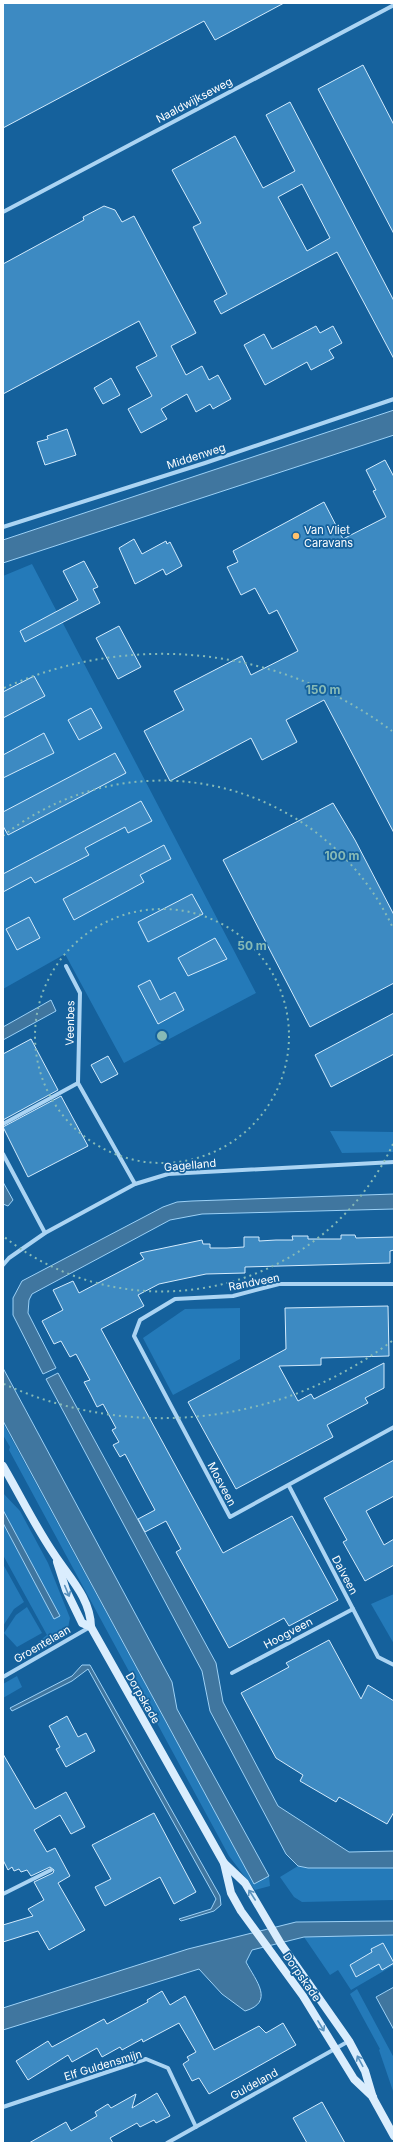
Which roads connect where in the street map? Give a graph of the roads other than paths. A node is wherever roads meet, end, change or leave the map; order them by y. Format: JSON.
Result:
{"nodes":[{"id":1,"x":394,"y":5,"type":"edge"},
{"id":2,"x":3,"y":212,"type":"edge"},
{"id":3,"x":394,"y":399,"type":"edge"},
{"id":4,"x":3,"y":527,"type":"edge"},
{"id":5,"x":66,"y":966,"type":"dead end"},
{"id":6,"x":78,"y":1083,"type":"junction"},
{"id":7,"x":3,"y":1124,"type":"edge"},
{"id":8,"x":3,"y":1154,"type":"edge"},
{"id":9,"x":394,"y":1162,"type":"edge"},
{"id":10,"x":135,"y":1184,"type":"junction"},
{"id":11,"x":45,"y":1233,"type":"junction"},
{"id":12,"x":9,"y":1258,"type":"junction"},
{"id":13,"x":3,"y":1260,"type":"edge"},
{"id":14,"x":3,"y":1265,"type":"edge"},
{"id":15,"x":394,"y":1284,"type":"edge"},
{"id":16,"x":134,"y":1336,"type":"joint"},
{"id":17,"x":394,"y":1427,"type":"edge"},
{"id":18,"x":3,"y":1466,"type":"edge"},
{"id":19,"x":289,"y":1486,"type":"junction"},
{"id":20,"x":54,"y":1554,"type":"junction"},
{"id":21,"x":353,"y":1609,"type":"junction"},
{"id":22,"x":91,"y":1627,"type":"junction"},
{"id":23,"x":394,"y":1665,"type":"edge"},
{"id":24,"x":232,"y":1673,"type":"dead end"},
{"id":25,"x":3,"y":1677,"type":"edge"},
{"id":26,"x":224,"y":1863,"type":"junction"},
{"id":27,"x":51,"y":1870,"type":"dead end"},
{"id":28,"x":3,"y":1894,"type":"edge"},
{"id":29,"x":349,"y":2041,"type":"junction"},
{"id":30,"x":335,"y":2050,"type":"junction"},
{"id":31,"x":373,"y":2098,"type":"junction"},
{"id":32,"x":3,"y":2107,"type":"edge"},
{"id":33,"x":196,"y":2127,"type":"junction"},
{"id":34,"x":394,"y":2136,"type":"edge"},
{"id":35,"x":167,"y":2143,"type":"edge"}],
"edges":[{"from":1,"to":2,"type":"street","name":"Naaldwijkseweg"},
{"from":3,"to":4,"type":"street","name":"Middenweg"},
{"from":5,"to":6,"type":"street","name":"Veenbes"},
{"from":6,"to":7,"type":"street"},
{"from":6,"to":10,"type":"street"},
{"from":8,"to":11,"type":"street"},
{"from":9,"to":10,"type":"street","name":"Gagelland"},
{"from":10,"to":11,"type":"street","name":"Gagelland"},
{"from":11,"to":12,"type":"street","name":"Gagelland"},
{"from":12,"to":13,"type":"street","name":"Gagelland"},
{"from":12,"to":14,"type":"street","name":"Gagelland"},
{"from":15,"to":16,"type":"street","name":"Randveen"},
{"from":16,"to":19,"type":"street","name":"Mosveen"},
{"from":17,"to":19,"type":"street","name":"Mosveen"},
{"from":18,"to":20,"type":"main road","name":"Dorpskade"},
{"from":19,"to":21,"type":"street","name":"Dalveen"},
{"from":20,"to":22,"type":"main road","name":"Dorpskade"},
{"from":20,"to":22,"type":"main road","name":"Dorpskade","one_way":true},
{"from":21,"to":23,"type":"street","name":"Dalveen"},
{"from":21,"to":24,"type":"street","name":"Hoogveen"},
{"from":22,"to":25,"type":"street","name":"Groentelaan"},
{"from":22,"to":26,"type":"main road","name":"Dorpskade"},
{"from":29,"to":26,"type":"main road","name":"Dorpskade","one_way":true},
{"from":26,"to":30,"type":"main road","name":"Dorpskade","one_way":true},
{"from":27,"to":28,"type":"street"},
{"from":29,"to":30,"type":"street","name":"Guldeland"},
{"from":31,"to":29,"type":"main road","name":"Dorpskade","one_way":true},
{"from":30,"to":31,"type":"main road","name":"Dorpskade"},
{"from":30,"to":33,"type":"street","name":"Guldeland"},
{"from":31,"to":34,"type":"main road","name":"Dorpskade"},
{"from":32,"to":33,"type":"street","name":"Elf Guldensmijn"},
{"from":33,"to":35,"type":"street","name":"Guldeland"}]}
